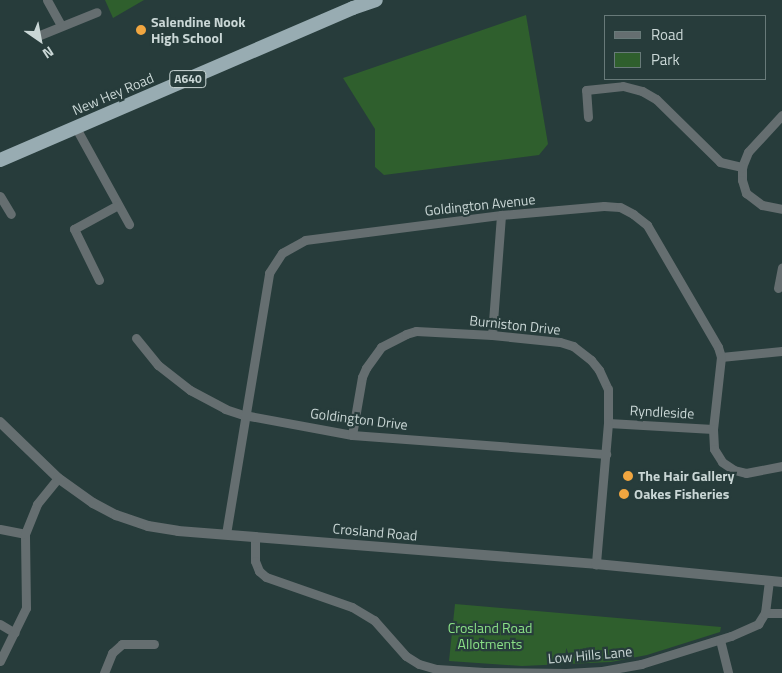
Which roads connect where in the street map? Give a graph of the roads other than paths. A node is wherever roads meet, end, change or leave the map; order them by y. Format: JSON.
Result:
{"nodes":[{"id":1,"x":48,"y":0,"type":"edge"},
{"id":2,"x":376,"y":0,"type":"edge"},
{"id":3,"x":96,"y":12,"type":"dead end"},
{"id":4,"x":61,"y":25,"type":"junction"},
{"id":5,"x":40,"y":34,"type":"dead end"},
{"id":6,"x":782,"y":115,"type":"edge"},
{"id":7,"x":588,"y":117,"type":"dead end"},
{"id":8,"x":76,"y":128,"type":"junction"},
{"id":9,"x":0,"y":160,"type":"edge"},
{"id":10,"x":742,"y":167,"type":"junction"},
{"id":11,"x":0,"y":196,"type":"edge"},
{"id":12,"x":118,"y":205,"type":"junction"},
{"id":13,"x":782,"y":209,"type":"edge"},
{"id":14,"x":11,"y":214,"type":"dead end"},
{"id":15,"x":501,"y":216,"type":"junction"},
{"id":16,"x":129,"y":224,"type":"dead end"},
{"id":17,"x":782,"y":267,"type":"edge"},
{"id":18,"x":99,"y":280,"type":"dead end"},
{"id":19,"x":778,"y":288,"type":"dead end"},
{"id":20,"x":492,"y":335,"type":"junction"},
{"id":21,"x":136,"y":338,"type":"dead end"},
{"id":22,"x":782,"y":351,"type":"edge"},
{"id":23,"x":721,"y":357,"type":"junction"},
{"id":24,"x":244,"y":415,"type":"junction"},
{"id":25,"x":0,"y":422,"type":"edge"},
{"id":26,"x":608,"y":423,"type":"junction"},
{"id":27,"x":713,"y":429,"type":"junction"},
{"id":28,"x":352,"y":435,"type":"junction"},
{"id":29,"x":606,"y":454,"type":"junction"},
{"id":30,"x":782,"y":466,"type":"edge"},
{"id":31,"x":58,"y":478,"type":"junction"},
{"id":32,"x":0,"y":529,"type":"edge"},
{"id":33,"x":25,"y":534,"type":"junction"},
{"id":34,"x":226,"y":534,"type":"junction"},
{"id":35,"x":255,"y":536,"type":"junction"},
{"id":36,"x":596,"y":564,"type":"junction"},
{"id":37,"x":769,"y":581,"type":"junction"},
{"id":38,"x":782,"y":582,"type":"edge"},
{"id":39,"x":765,"y":613,"type":"junction"},
{"id":40,"x":782,"y":613,"type":"edge"},
{"id":41,"x":0,"y":624,"type":"edge"},
{"id":42,"x":15,"y":633,"type":"junction"},
{"id":43,"x":720,"y":640,"type":"junction"},
{"id":44,"x":154,"y":644,"type":"dead end"},
{"id":45,"x":0,"y":661,"type":"edge"},
{"id":46,"x":104,"y":673,"type":"edge"},
{"id":47,"x":484,"y":673,"type":"edge"},
{"id":48,"x":728,"y":673,"type":"edge"}],
"edges":[{"from":1,"to":4,"type":"street"},
{"from":2,"to":8,"type":"highway","name":"New Hey Road","number":"A640"},
{"from":3,"to":4,"type":"street"},
{"from":4,"to":5,"type":"street"},
{"from":6,"to":10,"type":"street"},
{"from":7,"to":10,"type":"street"},
{"from":8,"to":9,"type":"highway","name":"New Hey Road","number":"A640"},
{"from":8,"to":12,"type":"street"},
{"from":10,"to":13,"type":"street"},
{"from":11,"to":14,"type":"street"},
{"from":12,"to":16,"type":"street"},
{"from":12,"to":18,"type":"street"},
{"from":15,"to":20,"type":"street"},
{"from":15,"to":23,"type":"street","name":"Goldington Avenue"},
{"from":15,"to":24,"type":"street","name":"Goldington Avenue"},
{"from":17,"to":19,"type":"street"},
{"from":20,"to":26,"type":"street","name":"Burniston Drive"},
{"from":20,"to":28,"type":"street","name":"Burniston Drive"},
{"from":21,"to":24,"type":"street","name":"Goldington Drive"},
{"from":22,"to":23,"type":"street"},
{"from":23,"to":27,"type":"street"},
{"from":24,"to":28,"type":"street","name":"Goldington Drive"},
{"from":24,"to":34,"type":"street","name":"Goldington Avenue"},
{"from":25,"to":31,"type":"street","name":"Crosland Road"},
{"from":26,"to":27,"type":"street","name":"Ryndleside"},
{"from":26,"to":29,"type":"street","name":"Burniston Drive"},
{"from":27,"to":30,"type":"street"},
{"from":28,"to":29,"type":"street","name":"Goldington Drive"},
{"from":29,"to":36,"type":"street","name":"Burniston Drive"},
{"from":31,"to":33,"type":"street"},
{"from":31,"to":34,"type":"street","name":"Crosland Road"},
{"from":32,"to":33,"type":"street"},
{"from":33,"to":42,"type":"street"},
{"from":34,"to":35,"type":"street","name":"Crosland Road"},
{"from":35,"to":36,"type":"street","name":"Crosland Road"},
{"from":35,"to":47,"type":"street","name":"Low Hills Lane"},
{"from":36,"to":37,"type":"street","name":"Crosland Road"},
{"from":37,"to":38,"type":"street","name":"Crosland Road"},
{"from":37,"to":39,"type":"street"},
{"from":39,"to":40,"type":"street"},
{"from":39,"to":43,"type":"street","name":"Low Hills Lane"},
{"from":41,"to":42,"type":"street"},
{"from":42,"to":45,"type":"street"},
{"from":43,"to":47,"type":"street","name":"Low Hills Lane"},
{"from":43,"to":48,"type":"street"},
{"from":44,"to":46,"type":"street"}]}
